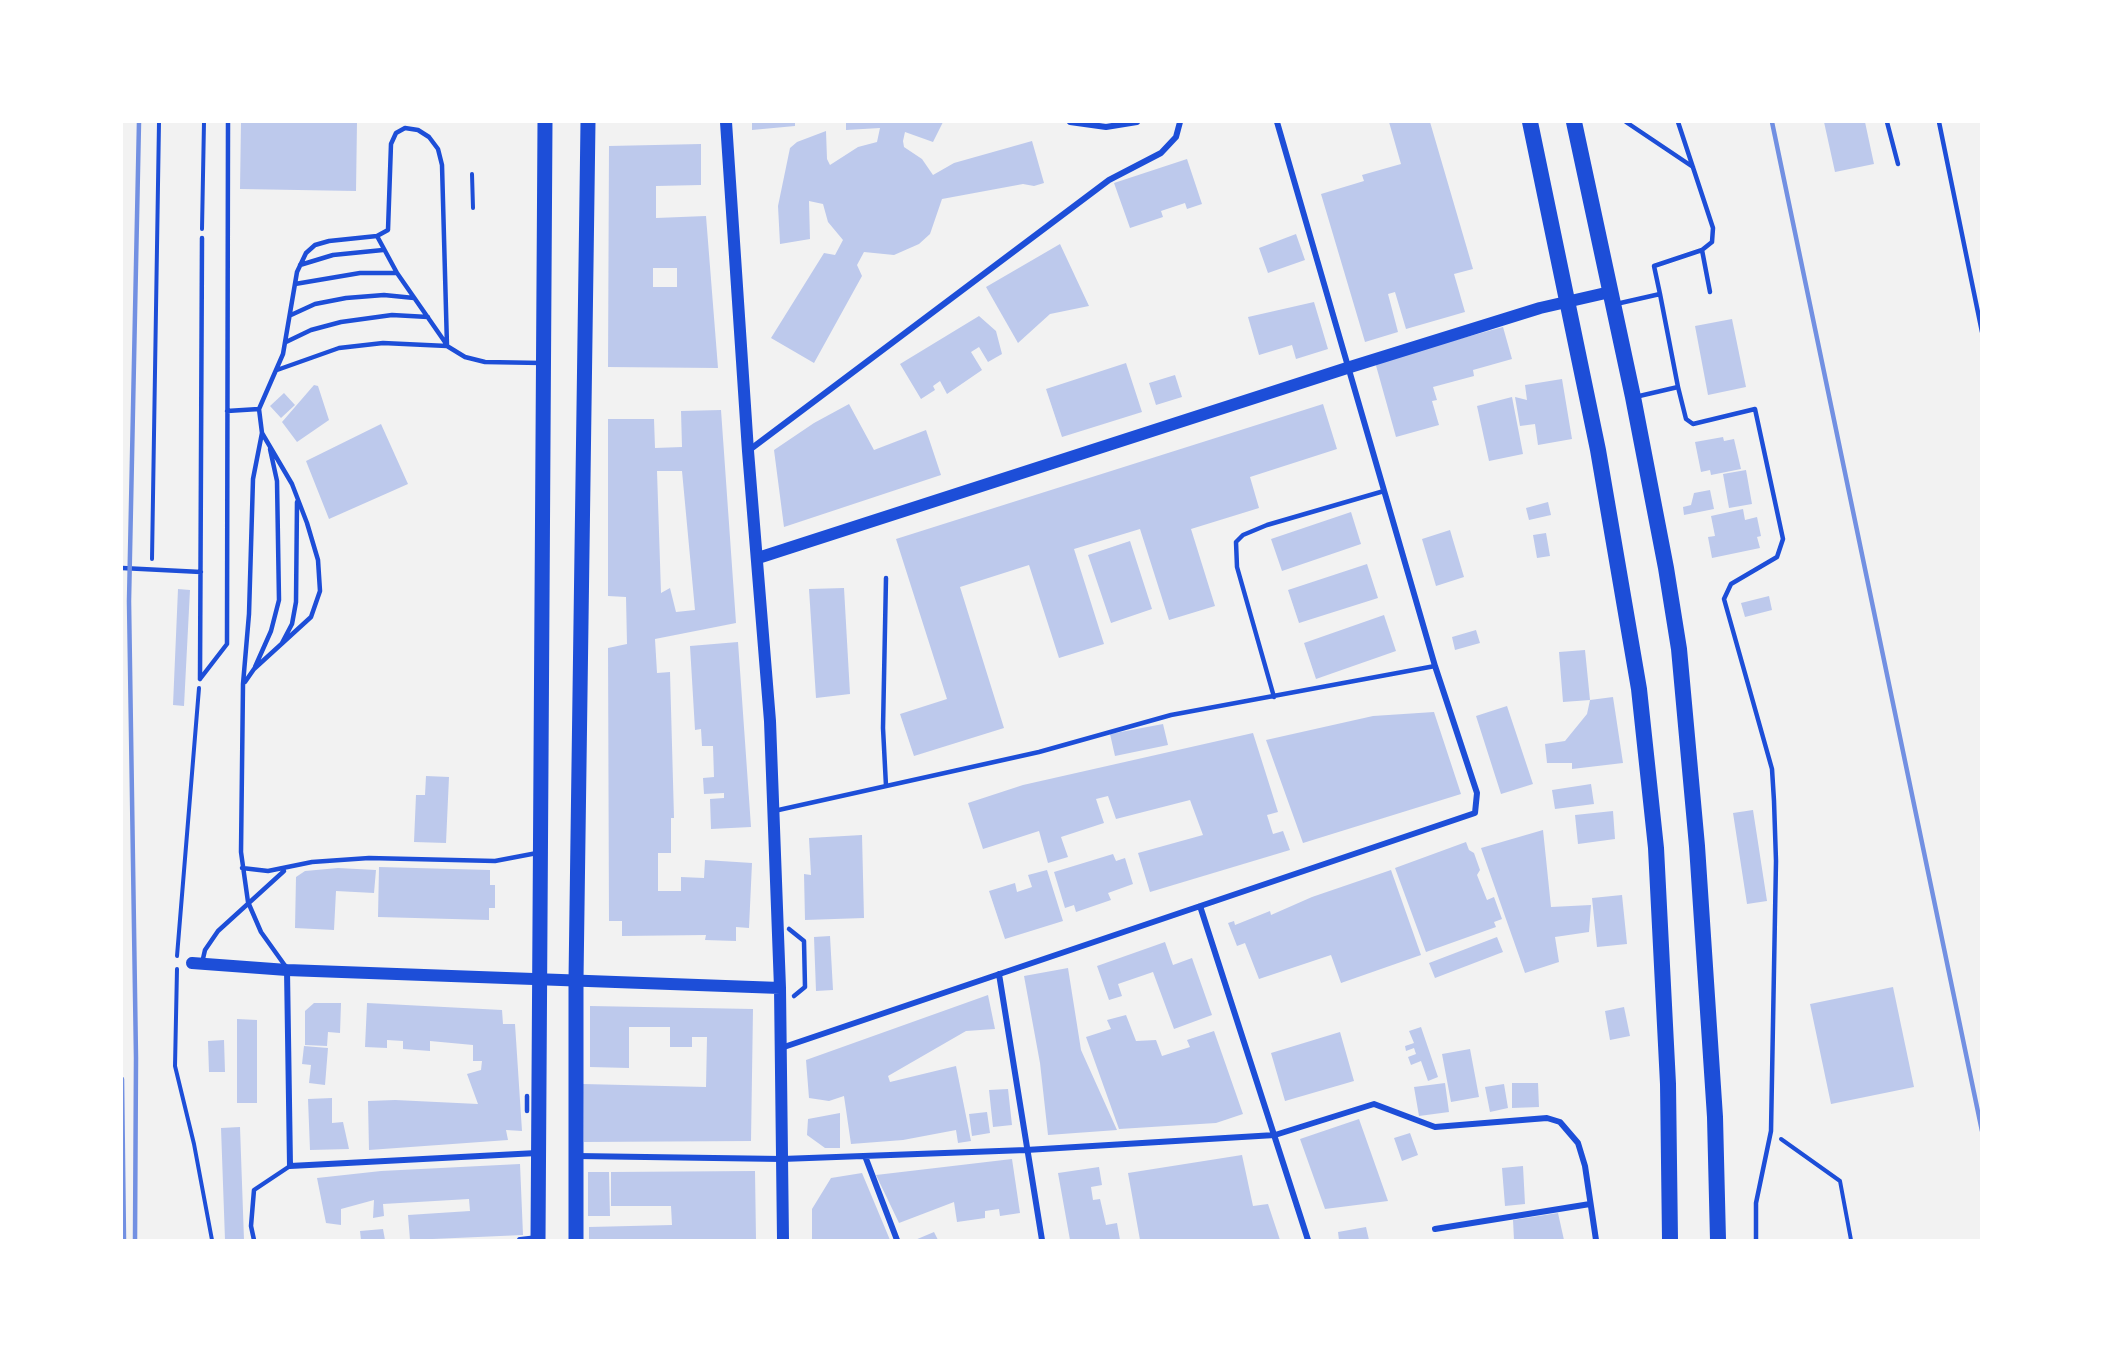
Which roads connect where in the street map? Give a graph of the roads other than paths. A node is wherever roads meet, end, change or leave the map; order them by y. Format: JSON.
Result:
{"nodes":[{"id":1,"x":228,"y":122,"type":"edge"},
{"id":2,"x":416,"y":122,"type":"edge"},
{"id":3,"x":545,"y":122,"type":"edge"},
{"id":4,"x":588,"y":122,"type":"edge"},
{"id":5,"x":726,"y":122,"type":"edge"},
{"id":6,"x":1070,"y":122,"type":"edge"},
{"id":7,"x":1137,"y":122,"type":"edge"},
{"id":8,"x":1180,"y":122,"type":"edge"},
{"id":9,"x":1276,"y":122,"type":"edge"},
{"id":10,"x":1530,"y":122,"type":"edge"},
{"id":11,"x":1574,"y":122,"type":"edge"},
{"id":12,"x":1626,"y":122,"type":"edge"},
{"id":13,"x":1678,"y":122,"type":"edge"},
{"id":14,"x":1887,"y":122,"type":"edge"},
{"id":15,"x":1939,"y":122,"type":"edge"},
{"id":16,"x":414,"y":129,"type":"junction"},
{"id":17,"x":1898,"y":164,"type":"dead end"},
{"id":18,"x":1693,"y":167,"type":"junction"},
{"id":19,"x":377,"y":236,"type":"junction"},
{"id":20,"x":202,"y":238,"type":"road end"},
{"id":21,"x":383,"y":250,"type":"junction"},
{"id":22,"x":1702,"y":250,"type":"junction"},
{"id":23,"x":300,"y":265,"type":"junction"},
{"id":24,"x":397,"y":273,"type":"junction"},
{"id":25,"x":295,"y":284,"type":"junction"},
{"id":26,"x":1710,"y":291,"type":"dead end"},
{"id":27,"x":1660,"y":294,"type":"junction"},
{"id":28,"x":414,"y":298,"type":"junction"},
{"id":29,"x":1612,"y":298,"type":"junction"},
{"id":30,"x":1568,"y":302,"type":"junction"},
{"id":31,"x":291,"y":315,"type":"junction"},
{"id":32,"x":428,"y":317,"type":"junction"},
{"id":33,"x":1982,"y":332,"type":"edge"},
{"id":34,"x":286,"y":342,"type":"junction"},
{"id":35,"x":447,"y":346,"type":"junction"},
{"id":36,"x":544,"y":363,"type":"junction"},
{"id":37,"x":1347,"y":368,"type":"junction"},
{"id":38,"x":277,"y":370,"type":"junction"},
{"id":39,"x":1678,"y":387,"type":"junction"},
{"id":40,"x":1633,"y":397,"type":"junction"},
{"id":41,"x":259,"y":409,"type":"junction"},
{"id":42,"x":227,"y":411,"type":"junction"},
{"id":43,"x":262,"y":433,"type":"junction"},
{"id":44,"x":267,"y":441,"type":"junction"},
{"id":45,"x":748,"y":451,"type":"junction"},
{"id":46,"x":1384,"y":491,"type":"junction"},
{"id":47,"x":297,"y":495,"type":"junction"},
{"id":48,"x":758,"y":558,"type":"junction"},
{"id":49,"x":122,"y":568,"type":"edge"},
{"id":50,"x":201,"y":572,"type":"junction"},
{"id":51,"x":886,"y":578,"type":"dead end"},
{"id":52,"x":279,"y":648,"type":"junction"},
{"id":53,"x":1435,"y":666,"type":"junction"},
{"id":54,"x":254,"y":669,"type":"junction"},
{"id":55,"x":243,"y":684,"type":"junction"},
{"id":56,"x":1274,"y":697,"type":"junction"},
{"id":57,"x":886,"y":786,"type":"junction"},
{"id":58,"x":774,"y":811,"type":"junction"},
{"id":59,"x":540,"y":852,"type":"junction"},
{"id":60,"x":242,"y":868,"type":"junction"},
{"id":61,"x":286,"y":869,"type":"junction"},
{"id":62,"x":248,"y":902,"type":"junction"},
{"id":63,"x":1200,"y":906,"type":"junction"},
{"id":64,"x":789,"y":929,"type":"dead end"},
{"id":65,"x":197,"y":963,"type":"joint"},
{"id":66,"x":287,"y":970,"type":"junction"},
{"id":67,"x":999,"y":974,"type":"junction"},
{"id":68,"x":538,"y":978,"type":"junction"},
{"id":69,"x":576,"y":979,"type":"junction"},
{"id":70,"x":780,"y":988,"type":"junction"},
{"id":71,"x":794,"y":996,"type":"dead end"},
{"id":72,"x":780,"y":1048,"type":"junction"},
{"id":73,"x":527,"y":1096,"type":"dead end"},
{"id":74,"x":527,"y":1111,"type":"dead end"},
{"id":75,"x":1275,"y":1135,"type":"junction"},
{"id":76,"x":1026,"y":1150,"type":"junction"},
{"id":77,"x":538,"y":1153,"type":"junction"},
{"id":78,"x":576,"y":1156,"type":"junction"},
{"id":79,"x":865,"y":1156,"type":"junction"},
{"id":80,"x":782,"y":1159,"type":"junction"},
{"id":81,"x":290,"y":1166,"type":"junction"},
{"id":82,"x":1590,"y":1204,"type":"junction"},
{"id":83,"x":1435,"y":1229,"type":"dead end"},
{"id":84,"x":538,"y":1239,"type":"edge"},
{"id":85,"x":254,"y":1240,"type":"edge"},
{"id":86,"x":520,"y":1240,"type":"edge"},
{"id":87,"x":576,"y":1240,"type":"edge"},
{"id":88,"x":783,"y":1240,"type":"edge"},
{"id":89,"x":897,"y":1240,"type":"edge"},
{"id":90,"x":1042,"y":1240,"type":"edge"},
{"id":91,"x":1308,"y":1240,"type":"edge"},
{"id":92,"x":1596,"y":1240,"type":"edge"},
{"id":93,"x":1670,"y":1240,"type":"edge"},
{"id":94,"x":1718,"y":1240,"type":"edge"},
{"id":95,"x":1756,"y":1240,"type":"edge"}],
"edges":[{"from":1,"to":42,"type":"lane"},
{"from":2,"to":16,"type":"lane"},
{"from":3,"to":36,"type":"main road"},
{"from":4,"to":69,"type":"main road"},
{"from":5,"to":45,"type":"main road"},
{"from":6,"to":7,"type":"street"},
{"from":8,"to":45,"type":"street"},
{"from":9,"to":37,"type":"street"},
{"from":10,"to":30,"type":"highway"},
{"from":11,"to":29,"type":"highway"},
{"from":12,"to":18,"type":"lane"},
{"from":13,"to":18,"type":"lane"},
{"from":14,"to":17,"type":"lane"},
{"from":15,"to":33,"type":"lane"},
{"from":16,"to":19,"type":"lane"},
{"from":16,"to":35,"type":"lane"},
{"from":18,"to":22,"type":"lane"},
{"from":19,"to":21,"type":"lane"},
{"from":19,"to":23,"type":"lane"},
{"from":20,"to":50,"type":"lane"},
{"from":21,"to":23,"type":"lane"},
{"from":21,"to":24,"type":"lane"},
{"from":22,"to":26,"type":"lane"},
{"from":22,"to":27,"type":"lane"},
{"from":23,"to":25,"type":"lane"},
{"from":24,"to":25,"type":"lane"},
{"from":24,"to":28,"type":"lane"},
{"from":25,"to":31,"type":"lane"},
{"from":27,"to":29,"type":"lane"},
{"from":27,"to":39,"type":"lane"},
{"from":28,"to":31,"type":"lane"},
{"from":28,"to":32,"type":"lane"},
{"from":29,"to":30,"type":"main road"},
{"from":29,"to":40,"type":"highway"},
{"from":30,"to":37,"type":"main road"},
{"from":30,"to":93,"type":"highway"},
{"from":31,"to":34,"type":"lane"},
{"from":32,"to":34,"type":"lane"},
{"from":32,"to":35,"type":"lane"},
{"from":34,"to":38,"type":"lane"},
{"from":35,"to":36,"type":"lane"},
{"from":35,"to":38,"type":"lane"},
{"from":36,"to":59,"type":"main road"},
{"from":37,"to":46,"type":"street"},
{"from":37,"to":48,"type":"main road"},
{"from":38,"to":41,"type":"lane"},
{"from":39,"to":40,"type":"lane"},
{"from":39,"to":95,"type":"lane"},
{"from":40,"to":94,"type":"highway"},
{"from":41,"to":42,"type":"lane"},
{"from":41,"to":43,"type":"lane"},
{"from":42,"to":50,"type":"lane"},
{"from":43,"to":44,"type":"lane"},
{"from":43,"to":55,"type":"lane"},
{"from":44,"to":47,"type":"lane"},
{"from":44,"to":54,"type":"lane"},
{"from":45,"to":48,"type":"main road"},
{"from":46,"to":53,"type":"street"},
{"from":46,"to":56,"type":"lane"},
{"from":47,"to":52,"type":"lane"},
{"from":47,"to":52,"type":"lane"},
{"from":48,"to":58,"type":"main road"},
{"from":49,"to":50,"type":"lane"},
{"from":51,"to":57,"type":"lane"},
{"from":52,"to":54,"type":"lane"},
{"from":53,"to":56,"type":"lane"},
{"from":53,"to":63,"type":"street"},
{"from":54,"to":55,"type":"lane"},
{"from":55,"to":60,"type":"lane"},
{"from":56,"to":57,"type":"lane"},
{"from":57,"to":58,"type":"lane"},
{"from":58,"to":70,"type":"main road"},
{"from":59,"to":61,"type":"lane"},
{"from":59,"to":68,"type":"main road"},
{"from":60,"to":61,"type":"lane"},
{"from":60,"to":62,"type":"lane"},
{"from":61,"to":62,"type":"lane"},
{"from":62,"to":65,"type":"lane"},
{"from":62,"to":66,"type":"lane"},
{"from":63,"to":67,"type":"street"},
{"from":63,"to":75,"type":"street"},
{"from":64,"to":71,"type":"lane"},
{"from":65,"to":66,"type":"main road"},
{"from":66,"to":68,"type":"main road"},
{"from":66,"to":81,"type":"street"},
{"from":67,"to":72,"type":"street"},
{"from":67,"to":76,"type":"street"},
{"from":68,"to":69,"type":"main road"},
{"from":68,"to":77,"type":"main road"},
{"from":69,"to":70,"type":"main road"},
{"from":69,"to":78,"type":"main road"},
{"from":70,"to":72,"type":"main road"},
{"from":72,"to":80,"type":"main road"},
{"from":73,"to":74,"type":"lane"},
{"from":75,"to":76,"type":"street"},
{"from":75,"to":82,"type":"street"},
{"from":75,"to":91,"type":"street"},
{"from":76,"to":79,"type":"street"},
{"from":76,"to":90,"type":"street"},
{"from":77,"to":81,"type":"street"},
{"from":77,"to":84,"type":"main road"},
{"from":78,"to":80,"type":"street"},
{"from":78,"to":87,"type":"main road"},
{"from":79,"to":80,"type":"street"},
{"from":79,"to":89,"type":"street"},
{"from":80,"to":88,"type":"main road"},
{"from":81,"to":85,"type":"lane"},
{"from":82,"to":83,"type":"street"},
{"from":82,"to":92,"type":"street"},
{"from":84,"to":86,"type":"street"}]}
